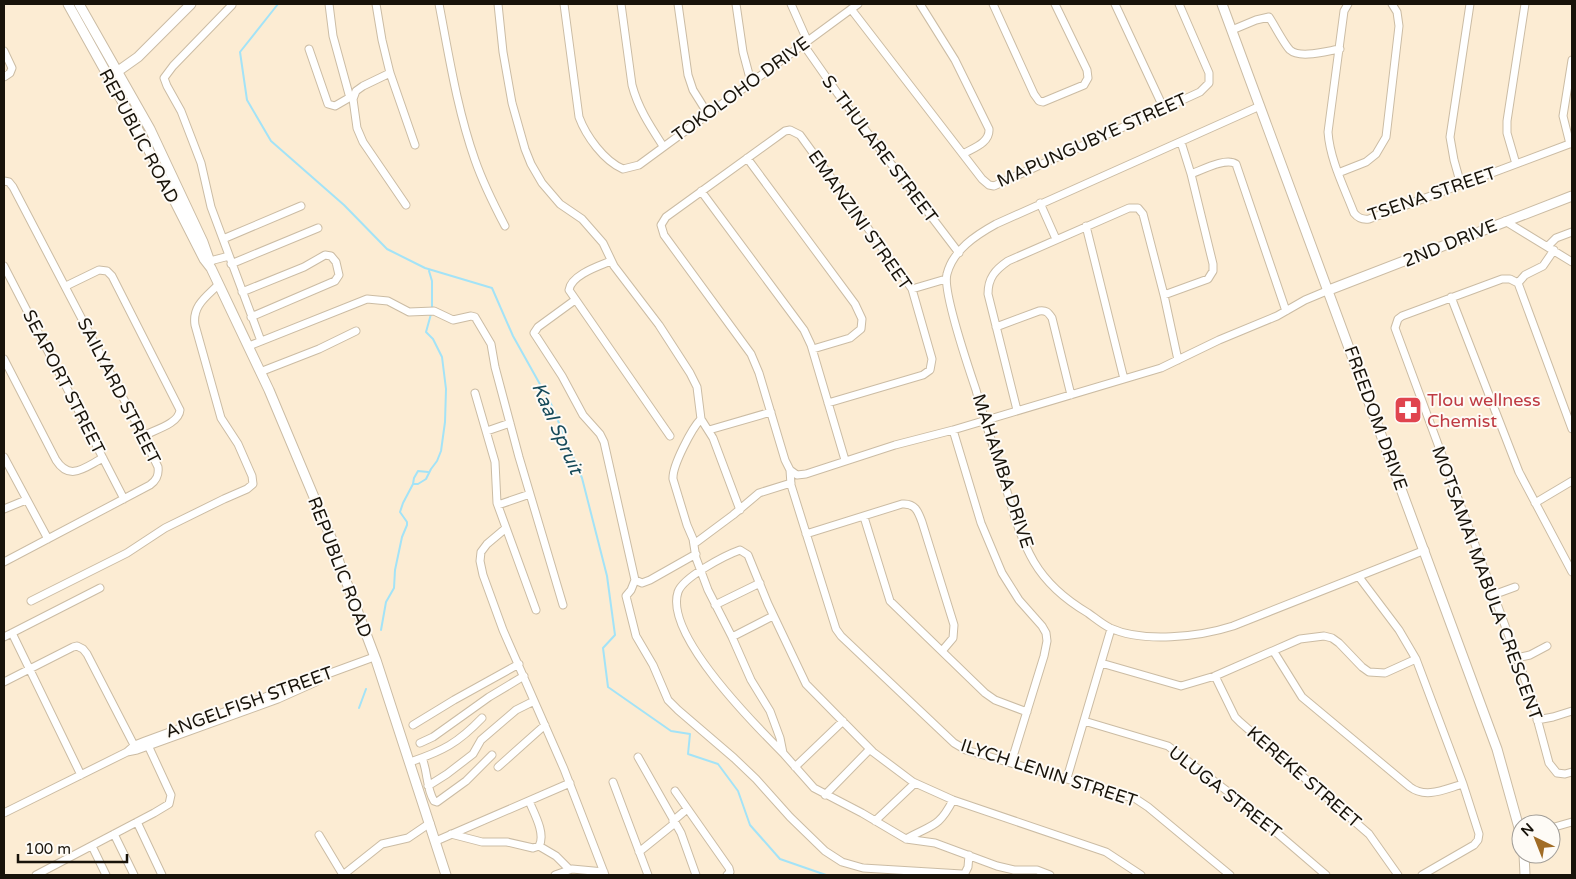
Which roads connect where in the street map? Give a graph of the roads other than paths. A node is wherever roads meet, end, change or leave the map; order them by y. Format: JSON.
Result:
{"nodes":[{"id":1,"x":68,"y":4,"type":"edge"},
{"id":2,"x":79,"y":4,"type":"edge"},
{"id":3,"x":191,"y":4,"type":"edge"},
{"id":4,"x":328,"y":4,"type":"edge"},
{"id":5,"x":376,"y":4,"type":"edge"},
{"id":6,"x":439,"y":4,"type":"edge"},
{"id":7,"x":498,"y":4,"type":"edge"},
{"id":8,"x":564,"y":4,"type":"edge"},
{"id":9,"x":621,"y":4,"type":"edge"},
{"id":10,"x":678,"y":4,"type":"edge"},
{"id":11,"x":736,"y":4,"type":"edge"},
{"id":12,"x":791,"y":4,"type":"edge"},
{"id":13,"x":858,"y":4,"type":"edge"},
{"id":14,"x":920,"y":4,"type":"edge"},
{"id":15,"x":993,"y":4,"type":"edge"},
{"id":16,"x":1055,"y":4,"type":"edge"},
{"id":17,"x":1114,"y":4,"type":"edge"},
{"id":18,"x":1179,"y":4,"type":"edge"},
{"id":19,"x":1222,"y":4,"type":"edge"},
{"id":20,"x":1348,"y":4,"type":"edge"},
{"id":21,"x":1392,"y":4,"type":"edge"},
{"id":22,"x":1470,"y":4,"type":"edge"},
{"id":23,"x":1525,"y":4,"type":"edge"},
{"id":24,"x":232,"y":5,"type":"dead end"},
{"id":25,"x":851,"y":9,"type":"junction"},
{"id":26,"x":1232,"y":30,"type":"junction"},
{"id":27,"x":805,"y":42,"type":"junction"},
{"id":28,"x":1340,"y":48,"type":"junction"},
{"id":29,"x":309,"y":49,"type":"dead end"},
{"id":30,"x":4,"y":51,"type":"edge"},
{"id":31,"x":1572,"y":60,"type":"edge"},
{"id":32,"x":118,"y":72,"type":"junction"},
{"id":33,"x":390,"y":73,"type":"junction"},
{"id":34,"x":5,"y":76,"type":"edge"},
{"id":35,"x":1571,"y":76,"type":"edge"},
{"id":36,"x":109,"y":78,"type":"junction"},
{"id":37,"x":751,"y":82,"type":"junction"},
{"id":38,"x":352,"y":96,"type":"junction"},
{"id":39,"x":1260,"y":106,"type":"junction"},
{"id":40,"x":1164,"y":109,"type":"junction"},
{"id":41,"x":708,"y":114,"type":"junction"},
{"id":42,"x":1181,"y":142,"type":"junction"},
{"id":43,"x":1571,"y":143,"type":"edge"},
{"id":44,"x":415,"y":145,"type":"dead end"},
{"id":45,"x":663,"y":146,"type":"junction"},
{"id":46,"x":963,"y":154,"type":"junction"},
{"id":47,"x":747,"y":158,"type":"junction"},
{"id":48,"x":1516,"y":164,"type":"junction"},
{"id":49,"x":1338,"y":173,"type":"junction"},
{"id":50,"x":1191,"y":174,"type":"junction"},
{"id":51,"x":4,"y":181,"type":"edge"},
{"id":52,"x":1461,"y":185,"type":"junction"},
{"id":53,"x":701,"y":191,"type":"junction"},
{"id":54,"x":1572,"y":196,"type":"edge"},
{"id":55,"x":1040,"y":203,"type":"junction"},
{"id":56,"x":406,"y":205,"type":"dead end"},
{"id":57,"x":301,"y":206,"type":"dead end"},
{"id":58,"x":1505,"y":221,"type":"junction"},
{"id":59,"x":661,"y":225,"type":"joint"},
{"id":60,"x":505,"y":226,"type":"dead end"},
{"id":61,"x":1086,"y":226,"type":"junction"},
{"id":62,"x":318,"y":228,"type":"dead end"},
{"id":63,"x":1572,"y":232,"type":"edge"},
{"id":64,"x":223,"y":239,"type":"junction"},
{"id":65,"x":1056,"y":239,"type":"junction"},
{"id":66,"x":1551,"y":248,"type":"junction"},
{"id":67,"x":958,"y":253,"type":"junction"},
{"id":68,"x":229,"y":256,"type":"junction"},
{"id":69,"x":612,"y":261,"type":"junction"},
{"id":70,"x":1572,"y":262,"type":"edge"},
{"id":71,"x":231,"y":264,"type":"junction"},
{"id":72,"x":210,"y":265,"type":"junction"},
{"id":73,"x":4,"y":266,"type":"edge"},
{"id":74,"x":946,"y":279,"type":"junction"},
{"id":75,"x":1518,"y":282,"type":"junction"},
{"id":76,"x":218,"y":284,"type":"junction"},
{"id":77,"x":66,"y":286,"type":"junction"},
{"id":78,"x":912,"y":289,"type":"junction"},
{"id":79,"x":1329,"y":290,"type":"junction"},
{"id":80,"x":242,"y":292,"type":"junction"},
{"id":81,"x":1164,"y":295,"type":"junction"},
{"id":82,"x":1451,"y":297,"type":"junction"},
{"id":83,"x":575,"y":300,"type":"junction"},
{"id":84,"x":1286,"y":311,"type":"junction"},
{"id":85,"x":251,"y":317,"type":"junction"},
{"id":86,"x":996,"y":327,"type":"junction"},
{"id":87,"x":356,"y":331,"type":"dead end"},
{"id":88,"x":261,"y":341,"type":"junction"},
{"id":89,"x":249,"y":346,"type":"junction"},
{"id":90,"x":813,"y":349,"type":"junction"},
{"id":91,"x":4,"y":359,"type":"edge"},
{"id":92,"x":1178,"y":360,"type":"junction"},
{"id":93,"x":260,"y":372,"type":"junction"},
{"id":94,"x":1124,"y":379,"type":"junction"},
{"id":95,"x":475,"y":393,"type":"dead end"},
{"id":96,"x":1071,"y":394,"type":"junction"},
{"id":97,"x":828,"y":403,"type":"junction"},
{"id":98,"x":1017,"y":410,"type":"junction"},
{"id":99,"x":771,"y":412,"type":"junction"},
{"id":100,"x":701,"y":419,"type":"junction"},
{"id":101,"x":984,"y":420,"type":"junction"},
{"id":102,"x":510,"y":422,"type":"junction"},
{"id":103,"x":1572,"y":429,"type":"edge"},
{"id":104,"x":709,"y":430,"type":"junction"},
{"id":105,"x":953,"y":430,"type":"junction"},
{"id":106,"x":487,"y":431,"type":"junction"},
{"id":107,"x":143,"y":436,"type":"junction"},
{"id":108,"x":670,"y":436,"type":"dead end"},
{"id":109,"x":4,"y":457,"type":"edge"},
{"id":110,"x":103,"y":458,"type":"junction"},
{"id":111,"x":845,"y":460,"type":"junction"},
{"id":112,"x":792,"y":472,"type":"junction"},
{"id":113,"x":1572,"y":481,"type":"edge"},
{"id":114,"x":791,"y":483,"type":"junction"},
{"id":115,"x":530,"y":494,"type":"junction"},
{"id":116,"x":124,"y":499,"type":"junction"},
{"id":117,"x":26,"y":500,"type":"junction"},
{"id":118,"x":1534,"y":503,"type":"junction"},
{"id":119,"x":498,"y":506,"type":"junction"},
{"id":120,"x":4,"y":509,"type":"edge"},
{"id":121,"x":740,"y":510,"type":"junction"},
{"id":122,"x":864,"y":517,"type":"junction"},
{"id":123,"x":506,"y":528,"type":"junction"},
{"id":124,"x":806,"y":534,"type":"junction"},
{"id":125,"x":48,"y":539,"type":"junction"},
{"id":126,"x":694,"y":544,"type":"junction"},
{"id":127,"x":1425,"y":550,"type":"junction"},
{"id":128,"x":696,"y":554,"type":"junction"},
{"id":129,"x":4,"y":562,"type":"edge"},
{"id":130,"x":700,"y":570,"type":"junction"},
{"id":131,"x":1572,"y":572,"type":"edge"},
{"id":132,"x":1359,"y":577,"type":"junction"},
{"id":133,"x":635,"y":580,"type":"junction"},
{"id":134,"x":760,"y":583,"type":"junction"},
{"id":135,"x":1516,"y":587,"type":"dead end"},
{"id":136,"x":100,"y":588,"type":"dead end"},
{"id":137,"x":1493,"y":595,"type":"junction"},
{"id":138,"x":31,"y":601,"type":"dead end"},
{"id":139,"x":563,"y":604,"type":"dead end"},
{"id":140,"x":715,"y":605,"type":"junction"},
{"id":141,"x":536,"y":610,"type":"dead end"},
{"id":142,"x":773,"y":616,"type":"junction"},
{"id":143,"x":1111,"y":628,"type":"junction"},
{"id":144,"x":12,"y":633,"type":"junction"},
{"id":145,"x":4,"y":637,"type":"edge"},
{"id":146,"x":732,"y":637,"type":"junction"},
{"id":147,"x":1547,"y":646,"type":"dead end"},
{"id":148,"x":942,"y":651,"type":"junction"},
{"id":149,"x":1274,"y":652,"type":"junction"},
{"id":150,"x":375,"y":658,"type":"junction"},
{"id":151,"x":1516,"y":658,"type":"junction"},
{"id":152,"x":1416,"y":660,"type":"junction"},
{"id":153,"x":1100,"y":663,"type":"junction"},
{"id":154,"x":519,"y":664,"type":"junction"},
{"id":155,"x":30,"y":668,"type":"junction"},
{"id":156,"x":524,"y":676,"type":"junction"},
{"id":157,"x":1216,"y":676,"type":"junction"},
{"id":158,"x":4,"y":682,"type":"edge"},
{"id":159,"x":534,"y":701,"type":"junction"},
{"id":160,"x":1572,"y":711,"type":"edge"},
{"id":161,"x":1027,"y":712,"type":"junction"},
{"id":162,"x":482,"y":718,"type":"dead end"},
{"id":163,"x":1537,"y":720,"type":"junction"},
{"id":164,"x":843,"y":721,"type":"junction"},
{"id":165,"x":1084,"y":721,"type":"junction"},
{"id":166,"x":413,"y":725,"type":"dead end"},
{"id":167,"x":544,"y":725,"type":"junction"},
{"id":168,"x":147,"y":743,"type":"junction"},
{"id":169,"x":420,"y":743,"type":"dead end"},
{"id":170,"x":136,"y":747,"type":"junction"},
{"id":171,"x":870,"y":749,"type":"junction"},
{"id":172,"x":783,"y":753,"type":"junction"},
{"id":173,"x":492,"y":754,"type":"dead end"},
{"id":174,"x":638,"y":757,"type":"dead end"},
{"id":175,"x":422,"y":758,"type":"junction"},
{"id":176,"x":410,"y":762,"type":"junction"},
{"id":177,"x":1011,"y":763,"type":"junction"},
{"id":178,"x":498,"y":767,"type":"dead end"},
{"id":179,"x":794,"y":767,"type":"junction"},
{"id":180,"x":1572,"y":772,"type":"edge"},
{"id":181,"x":81,"y":775,"type":"junction"},
{"id":182,"x":1067,"y":778,"type":"junction"},
{"id":183,"x":613,"y":782,"type":"dead end"},
{"id":184,"x":570,"y":783,"type":"junction"},
{"id":185,"x":915,"y":783,"type":"junction"},
{"id":186,"x":1463,"y":784,"type":"junction"},
{"id":187,"x":428,"y":786,"type":"junction"},
{"id":188,"x":675,"y":791,"type":"dead end"},
{"id":189,"x":825,"y":795,"type":"junction"},
{"id":190,"x":529,"y":800,"type":"junction"},
{"id":191,"x":953,"y":800,"type":"junction"},
{"id":192,"x":687,"y":809,"type":"junction"},
{"id":193,"x":4,"y":813,"type":"edge"},
{"id":194,"x":1515,"y":814,"type":"edge"},
{"id":195,"x":875,"y":821,"type":"junction"},
{"id":196,"x":137,"y":822,"type":"junction"},
{"id":197,"x":674,"y":822,"type":"junction"},
{"id":198,"x":430,"y":824,"type":"junction"},
{"id":199,"x":114,"y":834,"type":"junction"},
{"id":200,"x":451,"y":834,"type":"junction"},
{"id":201,"x":319,"y":835,"type":"dead end"},
{"id":202,"x":906,"y":839,"type":"junction"},
{"id":203,"x":436,"y":841,"type":"junction"},
{"id":204,"x":92,"y":846,"type":"junction"},
{"id":205,"x":539,"y":846,"type":"junction"},
{"id":206,"x":640,"y":852,"type":"junction"},
{"id":207,"x":969,"y":855,"type":"junction"},
{"id":208,"x":569,"y":869,"type":"junction"},
{"id":209,"x":604,"y":874,"type":"edge"},
{"id":210,"x":36,"y":875,"type":"edge"},
{"id":211,"x":106,"y":875,"type":"edge"},
{"id":212,"x":134,"y":875,"type":"edge"},
{"id":213,"x":162,"y":875,"type":"edge"},
{"id":214,"x":344,"y":875,"type":"edge"},
{"id":215,"x":446,"y":875,"type":"edge"},
{"id":216,"x":555,"y":875,"type":"edge"},
{"id":217,"x":648,"y":875,"type":"edge"},
{"id":218,"x":696,"y":875,"type":"edge"},
{"id":219,"x":727,"y":875,"type":"edge"},
{"id":220,"x":1050,"y":875,"type":"edge"},
{"id":221,"x":1141,"y":875,"type":"edge"},
{"id":222,"x":1230,"y":875,"type":"edge"},
{"id":223,"x":1326,"y":875,"type":"edge"},
{"id":224,"x":1398,"y":875,"type":"edge"},
{"id":225,"x":1422,"y":875,"type":"edge"}],
"edges":[{"from":1,"to":36,"type":"street","name":"REPUBLIC ROAD"},
{"from":2,"to":32,"type":"street","name":"REPUBLIC ROAD"},
{"from":3,"to":32,"type":"street"},
{"from":4,"to":38,"type":"street"},
{"from":5,"to":33,"type":"street"},
{"from":6,"to":60,"type":"street"},
{"from":7,"to":69,"type":"street"},
{"from":8,"to":45,"type":"street","name":"TOKOLOHO DRIVE"},
{"from":9,"to":45,"type":"street"},
{"from":10,"to":41,"type":"street"},
{"from":11,"to":37,"type":"street"},
{"from":12,"to":27,"type":"street","name":"S. THULARE STREET"},
{"from":13,"to":25,"type":"street","name":"TOKOLOHO DRIVE"},
{"from":14,"to":46,"type":"street"},
{"from":15,"to":16,"type":"street"},
{"from":17,"to":40,"type":"street"},
{"from":18,"to":40,"type":"street","name":"MAPUNGUBYE STREET"},
{"from":19,"to":26,"type":"street","name":"FREEDOM DRIVE"},
{"from":20,"to":28,"type":"street","name":"TSENA STREET"},
{"from":21,"to":49,"type":"street"},
{"from":22,"to":52,"type":"street"},
{"from":23,"to":48,"type":"street"},
{"from":24,"to":64,"type":"street"},
{"from":25,"to":27,"type":"street","name":"TOKOLOHO DRIVE"},
{"from":25,"to":46,"type":"street","name":"MAPUNGUBYE STREET"},
{"from":26,"to":28,"type":"street"},
{"from":26,"to":39,"type":"street","name":"FREEDOM DRIVE"},
{"from":27,"to":37,"type":"street","name":"TOKOLOHO DRIVE"},
{"from":27,"to":67,"type":"street","name":"S. THULARE STREET"},
{"from":28,"to":49,"type":"street","name":"TSENA STREET"},
{"from":29,"to":38,"type":"street"},
{"from":30,"to":34,"type":"street"},
{"from":31,"to":35,"type":"street"},
{"from":32,"to":36,"type":"street"},
{"from":32,"to":72,"type":"street","name":"REPUBLIC ROAD"},
{"from":33,"to":38,"type":"street"},
{"from":33,"to":44,"type":"street"},
{"from":35,"to":43,"type":"street"},
{"from":36,"to":72,"type":"street","name":"REPUBLIC ROAD"},
{"from":37,"to":41,"type":"street","name":"TOKOLOHO DRIVE"},
{"from":38,"to":56,"type":"street"},
{"from":39,"to":42,"type":"street"},
{"from":39,"to":79,"type":"street","name":"FREEDOM DRIVE"},
{"from":40,"to":46,"type":"street","name":"MAPUNGUBYE STREET"},
{"from":41,"to":45,"type":"street","name":"TOKOLOHO DRIVE"},
{"from":42,"to":50,"type":"street"},
{"from":42,"to":55,"type":"street"},
{"from":43,"to":48,"type":"street","name":"TSENA STREET"},
{"from":47,"to":53,"type":"street","name":"EMANZINI STREET"},
{"from":47,"to":78,"type":"street","name":"EMANZINI STREET"},
{"from":47,"to":90,"type":"street"},
{"from":48,"to":52,"type":"street","name":"TSENA STREET"},
{"from":49,"to":52,"type":"street","name":"TSENA STREET"},
{"from":50,"to":81,"type":"street"},
{"from":50,"to":84,"type":"street"},
{"from":51,"to":77,"type":"street","name":"SAILYARD STREET"},
{"from":53,"to":59,"type":"street","name":"EMANZINI STREET"},
{"from":53,"to":90,"type":"street"},
{"from":54,"to":58,"type":"street","name":"2ND DRIVE"},
{"from":55,"to":65,"type":"street"},
{"from":55,"to":67,"type":"street"},
{"from":57,"to":64,"type":"street"},
{"from":58,"to":66,"type":"street"},
{"from":58,"to":79,"type":"street","name":"2ND DRIVE"},
{"from":59,"to":99,"type":"street","name":"ILYCH LENIN STREET"},
{"from":61,"to":65,"type":"street"},
{"from":61,"to":81,"type":"street"},
{"from":61,"to":94,"type":"street"},
{"from":62,"to":71,"type":"street"},
{"from":63,"to":66,"type":"street"},
{"from":64,"to":68,"type":"street"},
{"from":65,"to":86,"type":"street"},
{"from":66,"to":70,"type":"street"},
{"from":66,"to":75,"type":"street"},
{"from":67,"to":74,"type":"street"},
{"from":68,"to":71,"type":"street"},
{"from":68,"to":72,"type":"street"},
{"from":69,"to":83,"type":"street"},
{"from":69,"to":100,"type":"street"},
{"from":71,"to":80,"type":"street"},
{"from":72,"to":76,"type":"street","name":"REPUBLIC ROAD"},
{"from":73,"to":110,"type":"street","name":"SEAPORT STREET"},
{"from":74,"to":78,"type":"street"},
{"from":74,"to":101,"type":"street","name":"MAHAMBA DRIVE"},
{"from":75,"to":82,"type":"street"},
{"from":75,"to":103,"type":"street"},
{"from":76,"to":89,"type":"street","name":"REPUBLIC ROAD"},
{"from":76,"to":138,"type":"street"},
{"from":77,"to":107,"type":"street","name":"SAILYARD STREET"},
{"from":77,"to":107,"type":"street"},
{"from":78,"to":97,"type":"street","name":"EMANZINI STREET"},
{"from":79,"to":84,"type":"street"},
{"from":79,"to":127,"type":"street","name":"FREEDOM DRIVE"},
{"from":80,"to":85,"type":"street"},
{"from":80,"to":85,"type":"street"},
{"from":81,"to":92,"type":"street"},
{"from":82,"to":118,"type":"street"},
{"from":82,"to":137,"type":"street","name":"MOTSAMAI MABULA CRESCENT"},
{"from":83,"to":108,"type":"street"},
{"from":83,"to":133,"type":"street"},
{"from":84,"to":92,"type":"street"},
{"from":85,"to":88,"type":"street"},
{"from":86,"to":96,"type":"street"},
{"from":86,"to":98,"type":"street"},
{"from":87,"to":93,"type":"street"},
{"from":88,"to":89,"type":"street"},
{"from":88,"to":102,"type":"street"},
{"from":89,"to":93,"type":"street","name":"REPUBLIC ROAD"},
{"from":90,"to":97,"type":"street"},
{"from":91,"to":110,"type":"street"},
{"from":92,"to":94,"type":"street"},
{"from":93,"to":150,"type":"street","name":"REPUBLIC ROAD"},
{"from":94,"to":96,"type":"street"},
{"from":95,"to":106,"type":"street"},
{"from":96,"to":98,"type":"street"},
{"from":97,"to":111,"type":"street"},
{"from":98,"to":101,"type":"street"},
{"from":99,"to":104,"type":"street"},
{"from":99,"to":112,"type":"street","name":"ILYCH LENIN STREET"},
{"from":100,"to":104,"type":"street"},
{"from":100,"to":126,"type":"street"},
{"from":101,"to":105,"type":"street"},
{"from":101,"to":143,"type":"street","name":"MAHAMBA DRIVE"},
{"from":102,"to":106,"type":"street"},
{"from":102,"to":115,"type":"street"},
{"from":104,"to":121,"type":"street"},
{"from":105,"to":111,"type":"street"},
{"from":105,"to":161,"type":"street"},
{"from":106,"to":119,"type":"street"},
{"from":107,"to":116,"type":"street","name":"SAILYARD STREET"},
{"from":109,"to":117,"type":"street"},
{"from":110,"to":116,"type":"street","name":"SEAPORT STREET"},
{"from":111,"to":112,"type":"street"},
{"from":112,"to":114,"type":"street","name":"ILYCH LENIN STREET"},
{"from":113,"to":118,"type":"street"},
{"from":114,"to":121,"type":"street"},
{"from":114,"to":124,"type":"street","name":"ILYCH LENIN STREET"},
{"from":115,"to":119,"type":"street"},
{"from":115,"to":139,"type":"street"},
{"from":116,"to":125,"type":"street","name":"SAILYARD STREET"},
{"from":117,"to":120,"type":"street"},
{"from":117,"to":125,"type":"street"},
{"from":118,"to":131,"type":"street"},
{"from":119,"to":123,"type":"street"},
{"from":121,"to":126,"type":"street"},
{"from":122,"to":124,"type":"street"},
{"from":122,"to":148,"type":"street"},
{"from":122,"to":148,"type":"street"},
{"from":123,"to":141,"type":"street"},
{"from":123,"to":154,"type":"street"},
{"from":124,"to":177,"type":"street","name":"ILYCH LENIN STREET"},
{"from":125,"to":129,"type":"street","name":"SAILYARD STREET"},
{"from":126,"to":128,"type":"street"},
{"from":127,"to":132,"type":"street","name":"MAHAMBA DRIVE"},
{"from":127,"to":194,"type":"street","name":"FREEDOM DRIVE"},
{"from":128,"to":130,"type":"street"},
{"from":128,"to":133,"type":"street"},
{"from":130,"to":134,"type":"street"},
{"from":130,"to":140,"type":"street"},
{"from":130,"to":172,"type":"street"},
{"from":132,"to":143,"type":"street","name":"MAHAMBA DRIVE"},
{"from":132,"to":152,"type":"street"},
{"from":133,"to":207,"type":"street"},
{"from":134,"to":140,"type":"street"},
{"from":134,"to":142,"type":"street"},
{"from":135,"to":137,"type":"street"},
{"from":136,"to":144,"type":"street"},
{"from":137,"to":151,"type":"street","name":"MOTSAMAI MABULA CRESCENT"},
{"from":140,"to":146,"type":"street"},
{"from":142,"to":146,"type":"street"},
{"from":142,"to":164,"type":"street"},
{"from":143,"to":153,"type":"street"},
{"from":144,"to":145,"type":"street"},
{"from":144,"to":155,"type":"street"},
{"from":146,"to":172,"type":"street"},
{"from":147,"to":151,"type":"street"},
{"from":148,"to":161,"type":"street"},
{"from":149,"to":152,"type":"street"},
{"from":149,"to":157,"type":"street"},
{"from":149,"to":186,"type":"street"},
{"from":150,"to":168,"type":"street","name":"ANGELFISH STREET"},
{"from":150,"to":176,"type":"street","name":"REPUBLIC ROAD"},
{"from":151,"to":163,"type":"street","name":"MOTSAMAI MABULA CRESCENT"},
{"from":152,"to":186,"type":"street"},
{"from":153,"to":157,"type":"street"},
{"from":153,"to":165,"type":"street"},
{"from":154,"to":156,"type":"street"},
{"from":154,"to":166,"type":"street"},
{"from":155,"to":158,"type":"street"},
{"from":155,"to":170,"type":"street"},
{"from":155,"to":181,"type":"street"},
{"from":156,"to":159,"type":"street"},
{"from":156,"to":169,"type":"street"},
{"from":157,"to":224,"type":"street","name":"KEREKE STREET"},
{"from":159,"to":167,"type":"street"},
{"from":159,"to":187,"type":"street"},
{"from":160,"to":163,"type":"street"},
{"from":161,"to":177,"type":"street"},
{"from":162,"to":175,"type":"street"},
{"from":163,"to":180,"type":"street","name":"MOTSAMAI MABULA CRESCENT"},
{"from":164,"to":171,"type":"street"},
{"from":164,"to":179,"type":"street"},
{"from":165,"to":182,"type":"street"},
{"from":165,"to":223,"type":"street","name":"ULUGA STREET"},
{"from":167,"to":178,"type":"street"},
{"from":167,"to":184,"type":"street"},
{"from":168,"to":170,"type":"street","name":"ANGELFISH STREET"},
{"from":168,"to":196,"type":"street"},
{"from":170,"to":181,"type":"street","name":"ANGELFISH STREET"},
{"from":171,"to":185,"type":"street"},
{"from":171,"to":189,"type":"street"},
{"from":172,"to":179,"type":"street"},
{"from":173,"to":187,"type":"street"},
{"from":174,"to":197,"type":"street"},
{"from":175,"to":176,"type":"street"},
{"from":175,"to":187,"type":"street"},
{"from":176,"to":198,"type":"street","name":"REPUBLIC ROAD"},
{"from":177,"to":182,"type":"street","name":"ILYCH LENIN STREET"},
{"from":179,"to":189,"type":"street"},
{"from":181,"to":193,"type":"street","name":"ANGELFISH STREET"},
{"from":182,"to":222,"type":"street","name":"ILYCH LENIN STREET"},
{"from":183,"to":206,"type":"street"},
{"from":184,"to":190,"type":"street"},
{"from":184,"to":209,"type":"street"},
{"from":185,"to":191,"type":"street"},
{"from":185,"to":195,"type":"street"},
{"from":186,"to":225,"type":"street"},
{"from":188,"to":192,"type":"street"},
{"from":189,"to":195,"type":"street"},
{"from":190,"to":200,"type":"street"},
{"from":190,"to":205,"type":"street"},
{"from":191,"to":202,"type":"street"},
{"from":191,"to":221,"type":"street"},
{"from":192,"to":197,"type":"street"},
{"from":192,"to":219,"type":"street"},
{"from":195,"to":202,"type":"street"},
{"from":196,"to":199,"type":"street"},
{"from":196,"to":213,"type":"street"},
{"from":197,"to":206,"type":"street"},
{"from":197,"to":218,"type":"street"},
{"from":198,"to":203,"type":"street","name":"REPUBLIC ROAD"},
{"from":198,"to":214,"type":"street"},
{"from":199,"to":204,"type":"street"},
{"from":199,"to":212,"type":"street"},
{"from":200,"to":203,"type":"street"},
{"from":200,"to":205,"type":"street"},
{"from":201,"to":214,"type":"street"},
{"from":202,"to":207,"type":"street"},
{"from":203,"to":215,"type":"street","name":"REPUBLIC ROAD"},
{"from":204,"to":210,"type":"street"},
{"from":204,"to":211,"type":"street"},
{"from":205,"to":208,"type":"street"},
{"from":206,"to":217,"type":"street"},
{"from":207,"to":220,"type":"street"},
{"from":208,"to":209,"type":"street"},
{"from":208,"to":216,"type":"street"}]}
